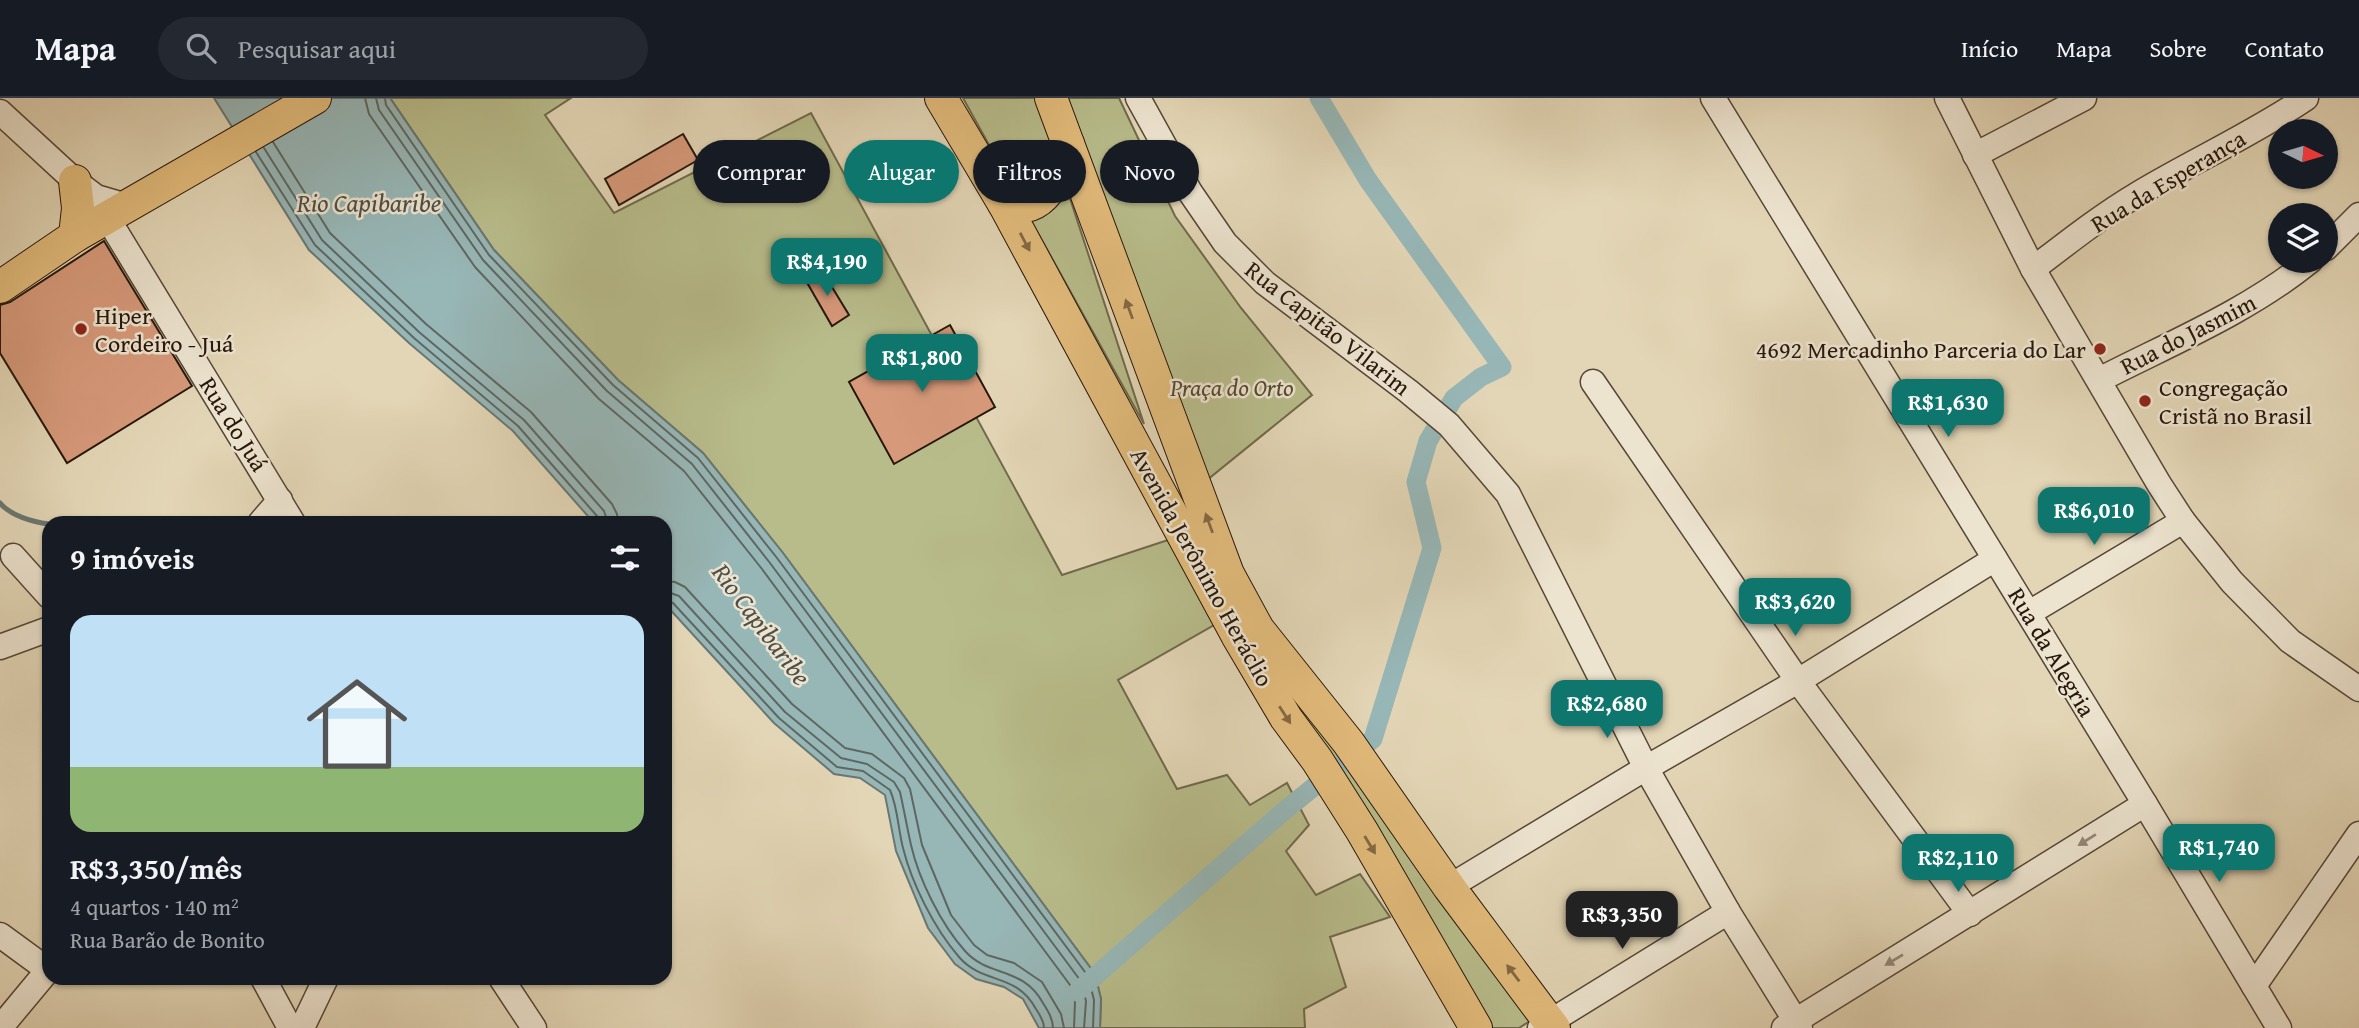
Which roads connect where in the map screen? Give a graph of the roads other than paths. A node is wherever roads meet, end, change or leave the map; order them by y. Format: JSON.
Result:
{"nodes":[{"id":1,"x":315,"y":98,"type":"edge"},
{"id":2,"x":941,"y":98,"type":"edge"},
{"id":3,"x":1051,"y":98,"type":"edge"},
{"id":4,"x":1138,"y":98,"type":"edge"},
{"id":5,"x":1713,"y":98,"type":"edge"},
{"id":6,"x":1947,"y":98,"type":"edge"},
{"id":7,"x":2084,"y":98,"type":"edge"},
{"id":8,"x":2306,"y":98,"type":"edge"},
{"id":9,"x":0,"y":112,"type":"edge"},
{"id":10,"x":1067,"y":140,"type":"edge"},
{"id":11,"x":1975,"y":155,"type":"junction"},
{"id":12,"x":75,"y":181,"type":"junction"},
{"id":13,"x":1086,"y":192,"type":"edge"},
{"id":14,"x":1034,"y":203,"type":"edge"},
{"id":15,"x":1004,"y":204,"type":"junction"},
{"id":16,"x":119,"y":213,"type":"junction"},
{"id":17,"x":2359,"y":215,"type":"edge"},
{"id":18,"x":75,"y":236,"type":"junction"},
{"id":19,"x":2338,"y":236,"type":"edge"},
{"id":20,"x":2033,"y":269,"type":"junction"},
{"id":21,"x":2295,"y":273,"type":"edge"},
{"id":22,"x":0,"y":287,"type":"edge"},
{"id":23,"x":2099,"y":380,"type":"junction"},
{"id":24,"x":1593,"y":382,"type":"dead end"},
{"id":25,"x":281,"y":500,"type":"junction"},
{"id":26,"x":266,"y":516,"type":"edge"},
{"id":27,"x":289,"y":516,"type":"edge"},
{"id":28,"x":2183,"y":520,"type":"junction"},
{"id":29,"x":13,"y":556,"type":"dead end"},
{"id":30,"x":1995,"y":559,"type":"junction"},
{"id":31,"x":42,"y":588,"type":"edge"},
{"id":32,"x":2029,"y":613,"type":"junction"},
{"id":33,"x":42,"y":632,"type":"edge"},
{"id":34,"x":0,"y":647,"type":"edge"},
{"id":35,"x":1798,"y":681,"type":"junction"},
{"id":36,"x":2359,"y":688,"type":"edge"},
{"id":37,"x":1646,"y":768,"type":"junction"},
{"id":38,"x":2145,"y":804,"type":"junction"},
{"id":39,"x":2359,"y":834,"type":"edge"},
{"id":40,"x":1449,"y":887,"type":"junction"},
{"id":41,"x":1728,"y":912,"type":"junction"},
{"id":42,"x":1970,"y":914,"type":"junction"},
{"id":43,"x":0,"y":935,"type":"edge"},
{"id":44,"x":42,"y":964,"type":"edge"},
{"id":45,"x":42,"y":977,"type":"edge"},
{"id":46,"x":267,"y":985,"type":"edge"},
{"id":47,"x":323,"y":985,"type":"edge"},
{"id":48,"x":506,"y":985,"type":"edge"},
{"id":49,"x":2254,"y":986,"type":"junction"},
{"id":50,"x":1548,"y":1026,"type":"edge"},
{"id":51,"x":1792,"y":1026,"type":"edge"},
{"id":52,"x":0,"y":1028,"type":"edge"},
{"id":53,"x":290,"y":1028,"type":"edge"},
{"id":54,"x":302,"y":1028,"type":"edge"},
{"id":55,"x":534,"y":1028,"type":"edge"},
{"id":56,"x":1476,"y":1028,"type":"edge"},
{"id":57,"x":2279,"y":1028,"type":"edge"}],
"edges":[{"from":1,"to":16,"type":"main road"},
{"from":2,"to":15,"type":"main road","name":"Avenida Jerônimo Heráclio"},
{"from":3,"to":10,"type":"main road","name":"Avenida Jerônimo Heráclio"},
{"from":4,"to":37,"type":"street","name":"Rua Capitão Vilarim"},
{"from":5,"to":30,"type":"street","name":"Rua da Alegria"},
{"from":6,"to":11,"type":"street"},
{"from":7,"to":11,"type":"street"},
{"from":8,"to":20,"type":"street","name":"Rua da Esperança"},
{"from":9,"to":12,"type":"street"},
{"from":11,"to":20,"type":"street"},
{"from":12,"to":16,"type":"street"},
{"from":12,"to":18,"type":"main road"},
{"from":40,"to":13,"type":"main road","name":"Avenida Jerônimo Heráclio","one_way":true},
{"from":14,"to":15,"type":"main road"},
{"from":15,"to":56,"type":"main road","name":"Avenida Jerônimo Heráclio","one_way":true},
{"from":16,"to":18,"type":"main road"},
{"from":16,"to":25,"type":"street","name":"Rua do Juá"},
{"from":17,"to":19,"type":"street"},
{"from":18,"to":22,"type":"main road"},
{"from":20,"to":23,"type":"street"},
{"from":21,"to":23,"type":"street","name":"Rua do Jasmim"},
{"from":23,"to":28,"type":"street"},
{"from":24,"to":35,"type":"street"},
{"from":25,"to":26,"type":"street"},
{"from":25,"to":27,"type":"street","name":"Rua do Juá"},
{"from":28,"to":32,"type":"street"},
{"from":28,"to":36,"type":"street"},
{"from":29,"to":31,"type":"street"},
{"from":30,"to":32,"type":"street","name":"Rua da Alegria"},
{"from":30,"to":35,"type":"street"},
{"from":32,"to":38,"type":"street","name":"Rua da Alegria"},
{"from":33,"to":34,"type":"street"},
{"from":35,"to":37,"type":"street"},
{"from":35,"to":42,"type":"street"},
{"from":37,"to":40,"type":"street"},
{"from":37,"to":41,"type":"street","name":"Rua Capitão Vilarim"},
{"from":38,"to":42,"type":"street","one_way":true},
{"from":38,"to":49,"type":"street","name":"Rua da Alegria"},
{"from":39,"to":49,"type":"street"},
{"from":50,"to":40,"type":"main road","name":"Avenida Jerônimo Heráclio","one_way":true},
{"from":41,"to":50,"type":"street"},
{"from":41,"to":51,"type":"street","name":"Rua Capitão Vilarim"},
{"from":42,"to":51,"type":"street","one_way":true},
{"from":43,"to":44,"type":"street"},
{"from":45,"to":52,"type":"street"},
{"from":46,"to":53,"type":"street"},
{"from":47,"to":54,"type":"street"},
{"from":48,"to":55,"type":"street"},
{"from":49,"to":57,"type":"street","name":"Rua da Alegria"}]}
